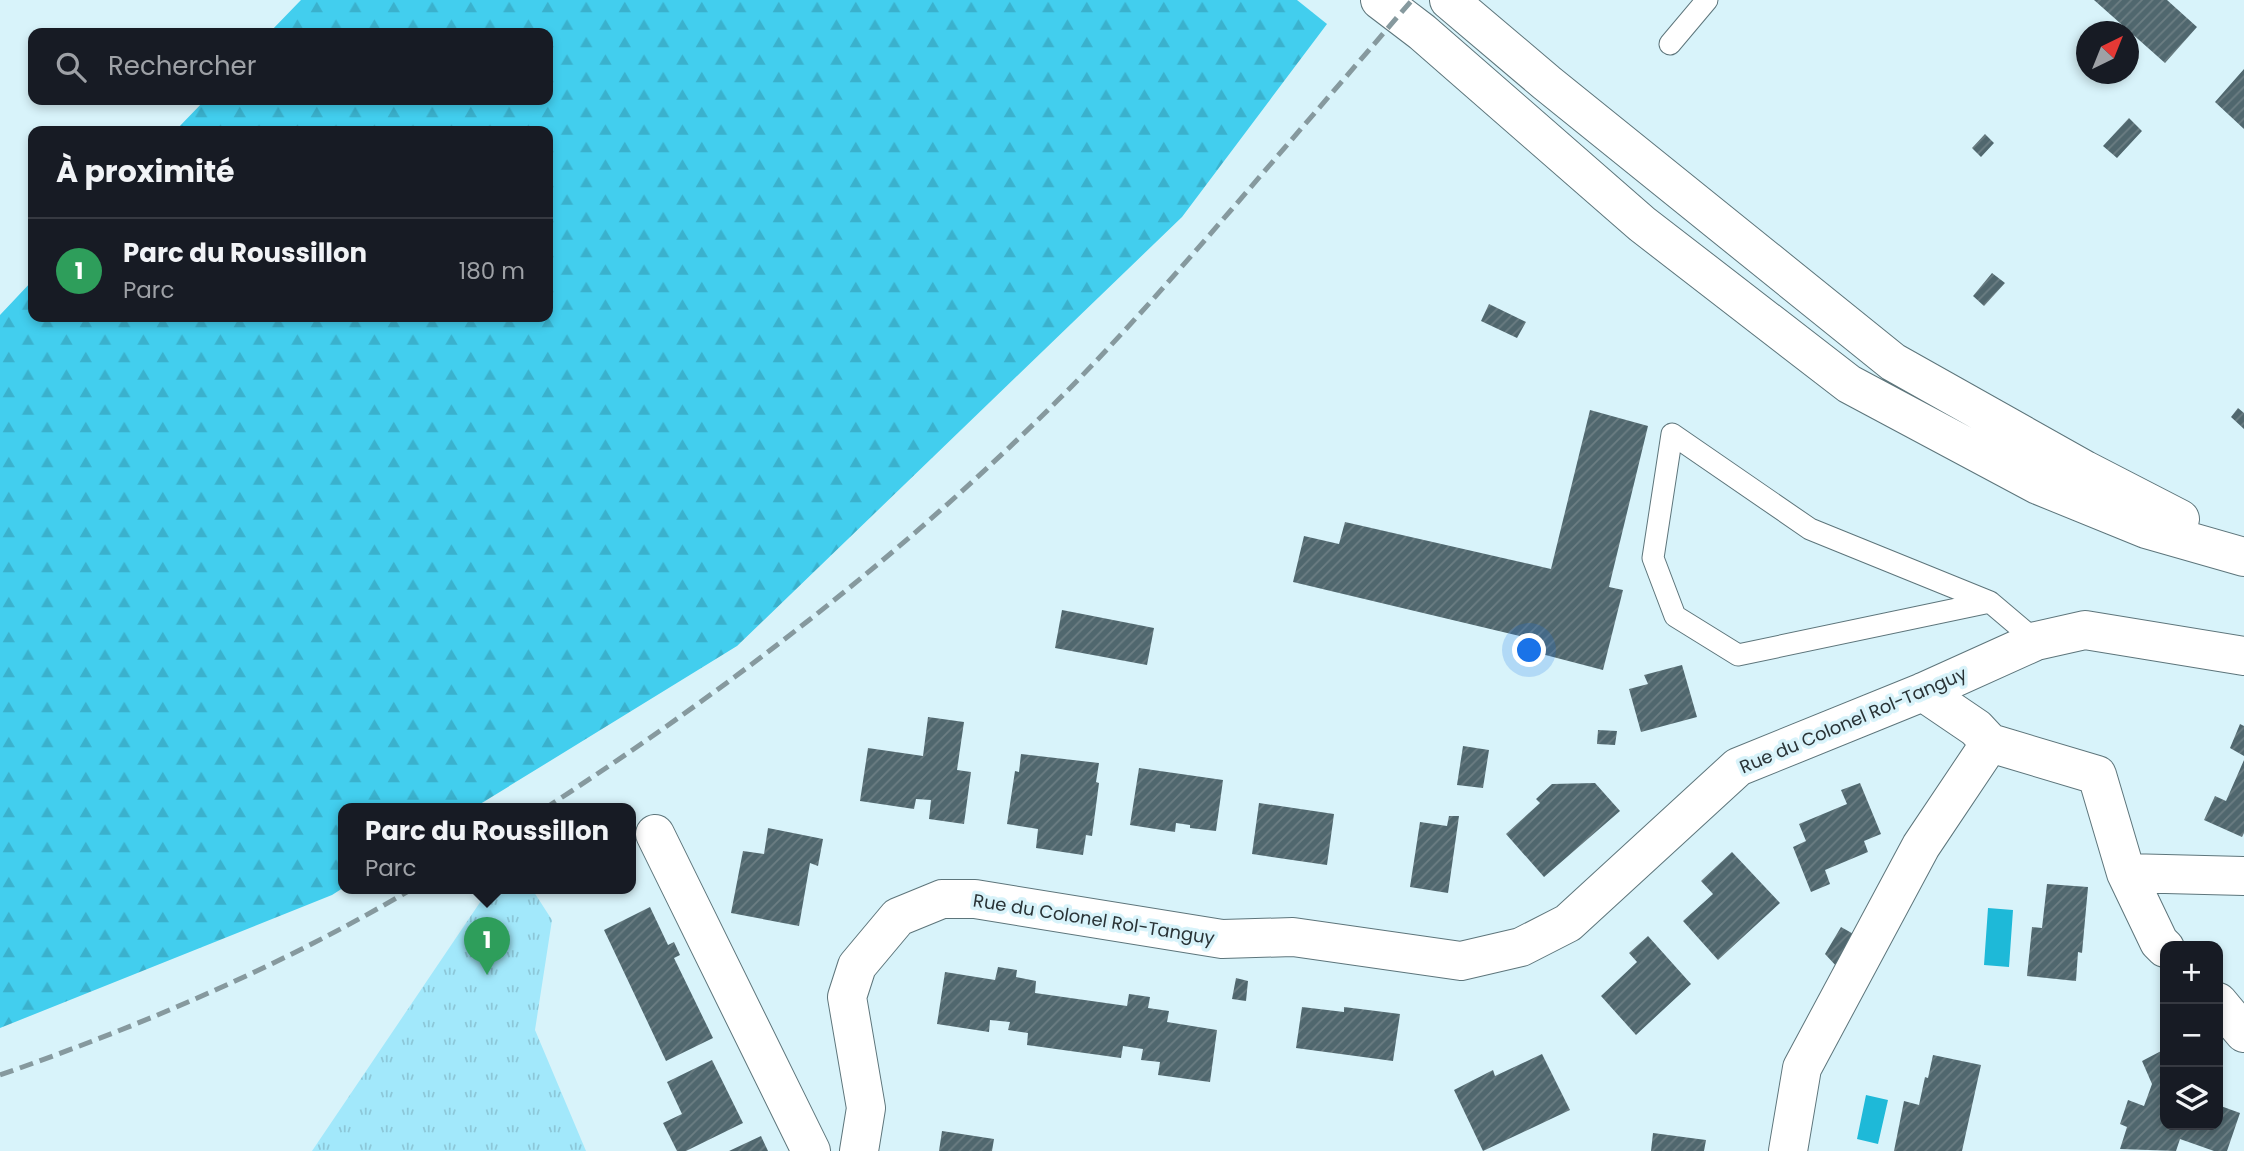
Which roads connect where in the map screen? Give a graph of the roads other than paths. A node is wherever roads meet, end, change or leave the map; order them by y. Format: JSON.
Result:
{"nodes":[{"id":1,"x":1380,"y":0,"type":"edge"},
{"id":2,"x":1449,"y":0,"type":"edge"},
{"id":3,"x":1707,"y":0,"type":"edge"},
{"id":4,"x":1670,"y":44,"type":"dead end"},
{"id":5,"x":2244,"y":554,"type":"edge"},
{"id":6,"x":1990,"y":602,"type":"junction"},
{"id":7,"x":2036,"y":641,"type":"junction"},
{"id":8,"x":2244,"y":656,"type":"edge"},
{"id":9,"x":1923,"y":692,"type":"junction"},
{"id":10,"x":1990,"y":743,"type":"junction"},
{"id":11,"x":655,"y":834,"type":"dead end"},
{"id":12,"x":2126,"y":873,"type":"junction"},
{"id":13,"x":2244,"y":876,"type":"edge"},
{"id":14,"x":2160,"y":943,"type":"edge"},
{"id":15,"x":2220,"y":1004,"type":"edge"},
{"id":16,"x":2244,"y":1033,"type":"edge"},
{"id":17,"x":811,"y":1151,"type":"edge"},
{"id":18,"x":859,"y":1151,"type":"edge"},
{"id":19,"x":1788,"y":1151,"type":"edge"}],
"edges":[{"from":1,"to":5,"type":"street"},
{"from":2,"to":5,"type":"street"},
{"from":3,"to":4,"type":"lane"},
{"from":6,"to":6,"type":"lane"},
{"from":6,"to":7,"type":"lane"},
{"from":7,"to":8,"type":"street","name":"Rue du Colonel Rol-Tanguy"},
{"from":7,"to":9,"type":"street","name":"Rue du Colonel Rol-Tanguy"},
{"from":9,"to":10,"type":"street"},
{"from":9,"to":18,"type":"street","name":"Rue du Colonel Rol-Tanguy"},
{"from":10,"to":12,"type":"street"},
{"from":10,"to":19,"type":"street"},
{"from":11,"to":17,"type":"street"},
{"from":12,"to":13,"type":"street"},
{"from":12,"to":14,"type":"street"},
{"from":15,"to":16,"type":"street"}]}
